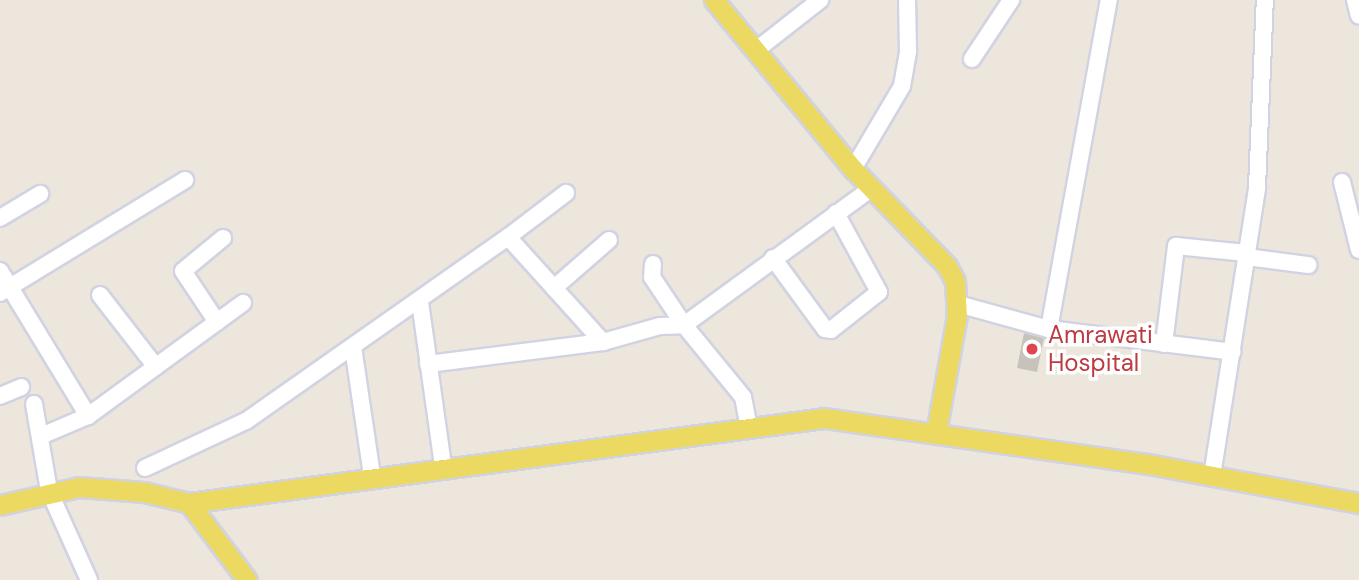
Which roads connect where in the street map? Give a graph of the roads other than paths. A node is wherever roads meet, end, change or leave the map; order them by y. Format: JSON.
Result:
{"nodes":[{"id":1,"x":714,"y":0,"type":"edge"},
{"id":2,"x":820,"y":0,"type":"edge"},
{"id":3,"x":907,"y":0,"type":"edge"},
{"id":4,"x":1011,"y":0,"type":"edge"},
{"id":5,"x":1110,"y":0,"type":"edge"},
{"id":6,"x":1265,"y":0,"type":"edge"},
{"id":7,"x":1355,"y":0,"type":"edge"},
{"id":8,"x":1359,"y":16,"type":"edge"},
{"id":9,"x":755,"y":51,"type":"junction"},
{"id":10,"x":972,"y":59,"type":"dead end"},
{"id":11,"x":853,"y":169,"type":"junction"},
{"id":12,"x":185,"y":180,"type":"dead end"},
{"id":13,"x":1342,"y":182,"type":"dead end"},
{"id":14,"x":872,"y":188,"type":"junction"},
{"id":15,"x":566,"y":193,"type":"dead end"},
{"id":16,"x":40,"y":194,"type":"dead end"},
{"id":17,"x":836,"y":213,"type":"junction"},
{"id":18,"x":0,"y":218,"type":"edge"},
{"id":19,"x":509,"y":237,"type":"junction"},
{"id":20,"x":223,"y":238,"type":"dead end"},
{"id":21,"x":608,"y":240,"type":"dead end"},
{"id":22,"x":1359,"y":250,"type":"edge"},
{"id":23,"x":1247,"y":255,"type":"junction"},
{"id":24,"x":773,"y":258,"type":"junction"},
{"id":25,"x":653,"y":264,"type":"dead end"},
{"id":26,"x":1308,"y":265,"type":"dead end"},
{"id":27,"x":0,"y":271,"type":"edge"},
{"id":28,"x":554,"y":288,"type":"junction"},
{"id":29,"x":5,"y":290,"type":"edge"},
{"id":30,"x":100,"y":295,"type":"dead end"},
{"id":31,"x":420,"y":302,"type":"junction"},
{"id":32,"x":243,"y":303,"type":"dead end"},
{"id":33,"x":958,"y":304,"type":"junction"},
{"id":34,"x":217,"y":322,"type":"junction"},
{"id":35,"x":684,"y":325,"type":"junction"},
{"id":36,"x":1049,"y":329,"type":"junction"},
{"id":37,"x":603,"y":342,"type":"junction"},
{"id":38,"x":1164,"y":344,"type":"junction"},
{"id":39,"x":353,"y":347,"type":"junction"},
{"id":40,"x":1233,"y":352,"type":"junction"},
{"id":41,"x":428,"y":364,"type":"junction"},
{"id":42,"x":156,"y":367,"type":"junction"},
{"id":43,"x":21,"y":387,"type":"dead end"},
{"id":44,"x":0,"y":396,"type":"edge"},
{"id":45,"x":34,"y":404,"type":"dead end"},
{"id":46,"x":88,"y":416,"type":"junction"},
{"id":47,"x":749,"y":427,"type":"junction"},
{"id":48,"x":936,"y":433,"type":"junction"},
{"id":49,"x":41,"y":436,"type":"junction"},
{"id":50,"x":443,"y":466,"type":"junction"},
{"id":51,"x":145,"y":468,"type":"dead end"},
{"id":52,"x":372,"y":475,"type":"junction"},
{"id":53,"x":1212,"y":476,"type":"junction"},
{"id":54,"x":49,"y":491,"type":"junction"},
{"id":55,"x":189,"y":503,"type":"junction"},
{"id":56,"x":1359,"y":503,"type":"edge"},
{"id":57,"x":0,"y":505,"type":"edge"},
{"id":58,"x":89,"y":580,"type":"edge"},
{"id":59,"x":247,"y":580,"type":"edge"}],
"edges":[{"from":1,"to":9,"type":"main road"},
{"from":2,"to":9,"type":"street"},
{"from":3,"to":11,"type":"street"},
{"from":4,"to":10,"type":"street"},
{"from":5,"to":36,"type":"street"},
{"from":6,"to":23,"type":"street"},
{"from":7,"to":8,"type":"street"},
{"from":9,"to":11,"type":"main road"},
{"from":11,"to":14,"type":"main road"},
{"from":12,"to":29,"type":"street"},
{"from":13,"to":22,"type":"street"},
{"from":14,"to":17,"type":"street"},
{"from":14,"to":33,"type":"main road"},
{"from":15,"to":19,"type":"street"},
{"from":16,"to":18,"type":"street"},
{"from":17,"to":24,"type":"street"},
{"from":17,"to":24,"type":"street"},
{"from":19,"to":28,"type":"street"},
{"from":19,"to":31,"type":"street"},
{"from":20,"to":34,"type":"street"},
{"from":21,"to":28,"type":"street"},
{"from":23,"to":26,"type":"street"},
{"from":23,"to":38,"type":"street"},
{"from":23,"to":40,"type":"street"},
{"from":24,"to":35,"type":"street"},
{"from":25,"to":35,"type":"street"},
{"from":27,"to":29,"type":"street"},
{"from":28,"to":37,"type":"street"},
{"from":29,"to":46,"type":"street"},
{"from":30,"to":42,"type":"street"},
{"from":31,"to":39,"type":"street"},
{"from":31,"to":41,"type":"street"},
{"from":32,"to":34,"type":"street"},
{"from":33,"to":36,"type":"street"},
{"from":33,"to":48,"type":"main road"},
{"from":34,"to":42,"type":"street"},
{"from":35,"to":37,"type":"street"},
{"from":35,"to":47,"type":"street"},
{"from":36,"to":38,"type":"street"},
{"from":37,"to":41,"type":"street"},
{"from":38,"to":40,"type":"street"},
{"from":39,"to":51,"type":"street"},
{"from":39,"to":52,"type":"street"},
{"from":40,"to":53,"type":"street"},
{"from":41,"to":50,"type":"street"},
{"from":42,"to":46,"type":"street"},
{"from":43,"to":44,"type":"street"},
{"from":45,"to":49,"type":"street"},
{"from":46,"to":49,"type":"street"},
{"from":47,"to":48,"type":"main road"},
{"from":47,"to":50,"type":"main road"},
{"from":48,"to":53,"type":"main road"},
{"from":49,"to":54,"type":"street"},
{"from":50,"to":52,"type":"main road"},
{"from":52,"to":55,"type":"main road"},
{"from":53,"to":56,"type":"main road"},
{"from":54,"to":55,"type":"main road"},
{"from":54,"to":57,"type":"main road"},
{"from":54,"to":58,"type":"street"},
{"from":55,"to":59,"type":"main road"}]}
